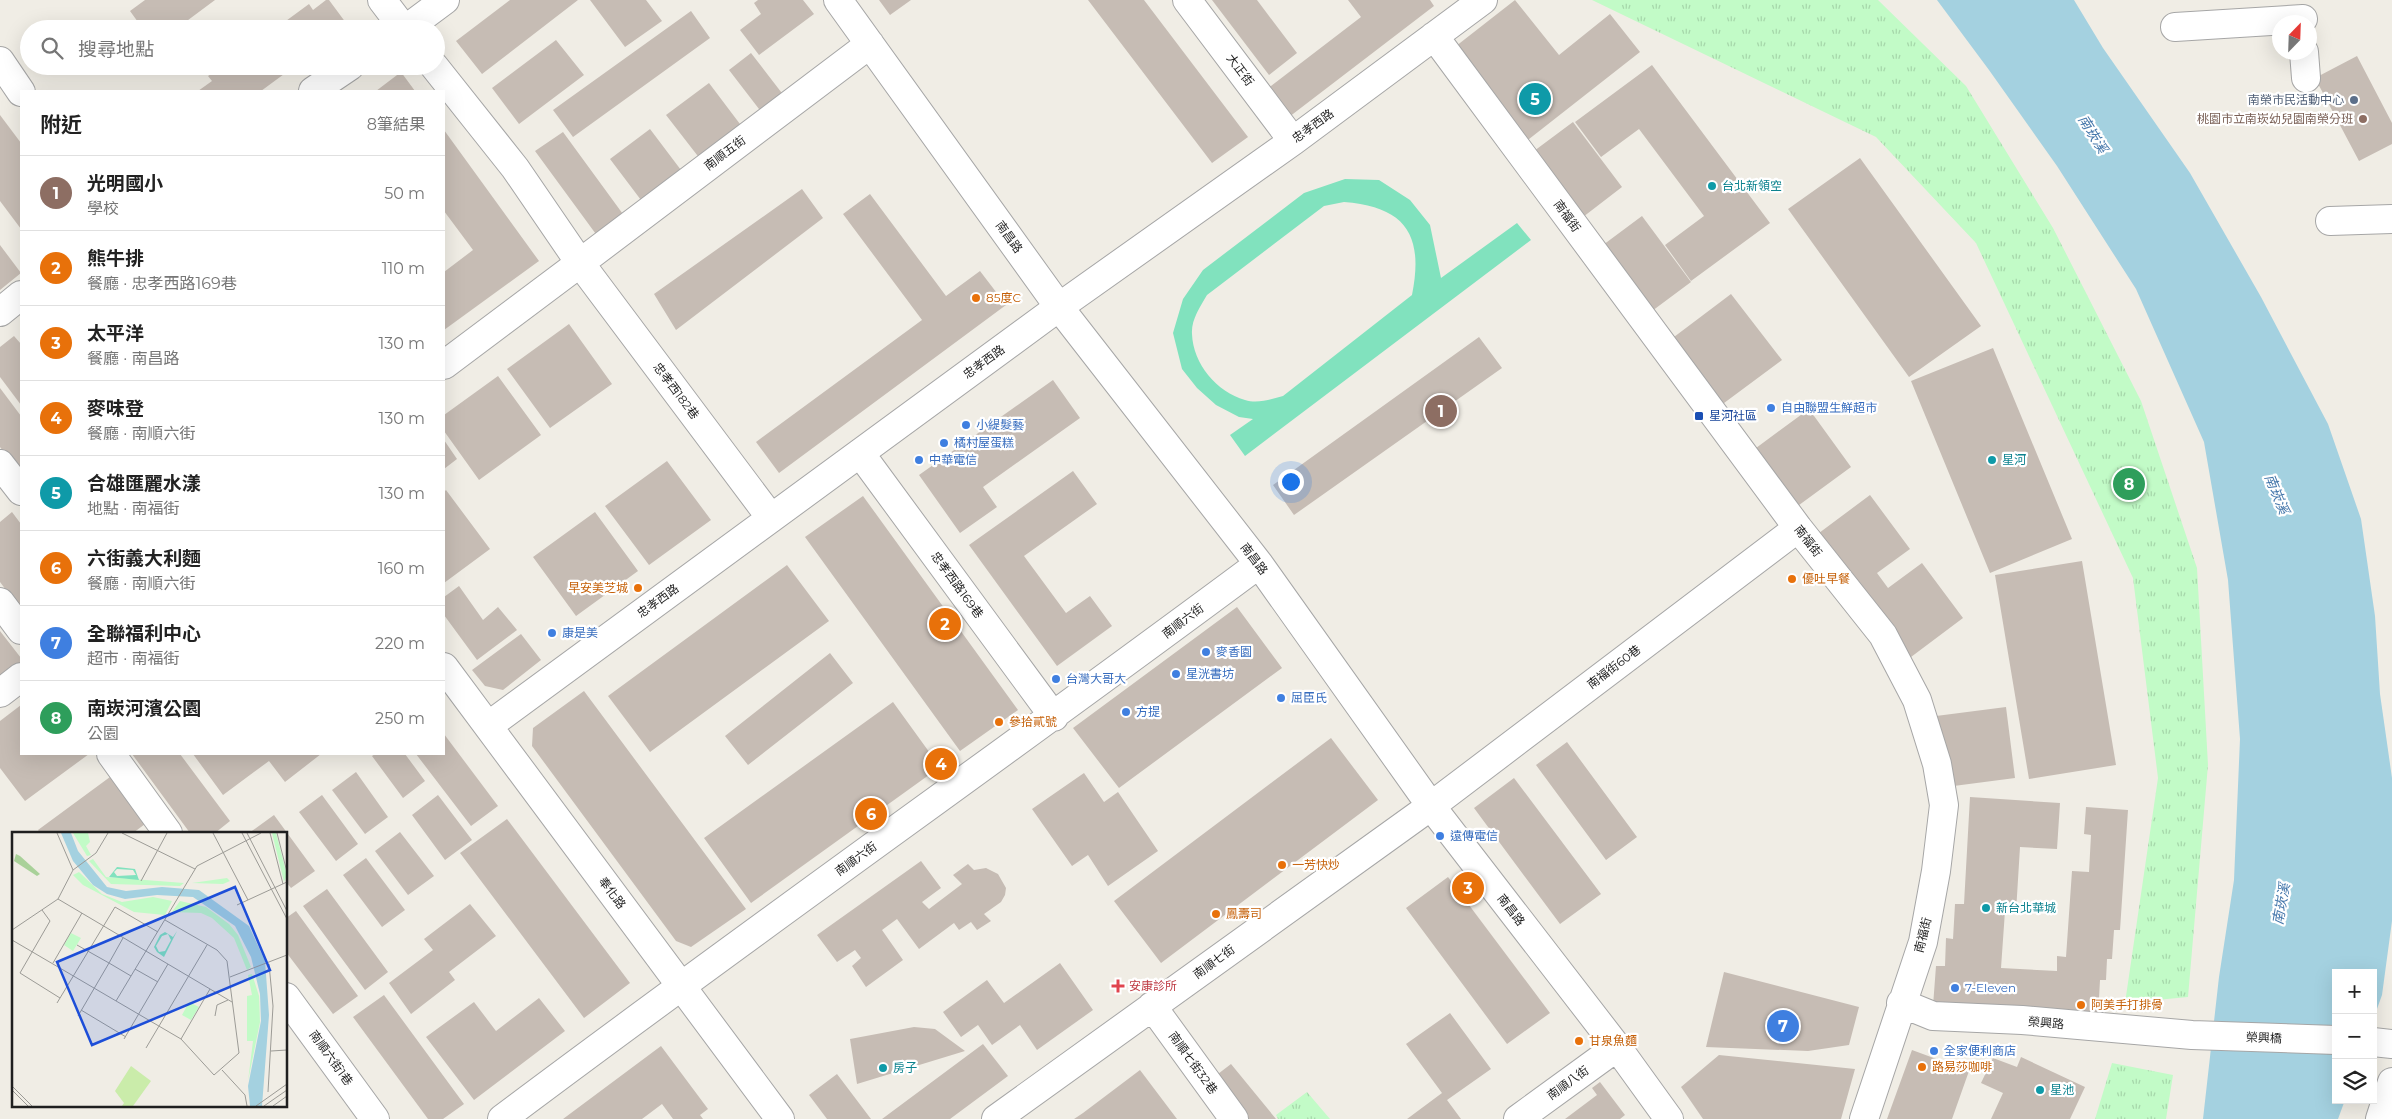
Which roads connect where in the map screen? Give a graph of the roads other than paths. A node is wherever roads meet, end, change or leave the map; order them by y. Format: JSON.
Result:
{"nodes":[{"id":1,"x":382,"y":0,"type":"edge"},
{"id":2,"x":445,"y":0,"type":"edge"},
{"id":3,"x":838,"y":0,"type":"edge"},
{"id":4,"x":1187,"y":0,"type":"edge"},
{"id":5,"x":1483,"y":0,"type":"edge"},
{"id":6,"x":2302,"y":14,"type":"edge"},
{"id":7,"x":398,"y":20,"type":"edge"},
{"id":8,"x":417,"y":20,"type":"edge"},
{"id":9,"x":2174,"y":27,"type":"dead end"},
{"id":10,"x":1434,"y":36,"type":"junction"},
{"id":11,"x":870,"y":44,"type":"junction"},
{"id":12,"x":0,"y":61,"type":"edge"},
{"id":13,"x":337,"y":75,"type":"edge"},
{"id":14,"x":441,"y":75,"type":"edge"},
{"id":15,"x":314,"y":90,"type":"edge"},
{"id":16,"x":20,"y":91,"type":"edge"},
{"id":17,"x":1293,"y":141,"type":"junction"},
{"id":18,"x":2392,"y":219,"type":"edge"},
{"id":19,"x":2330,"y":222,"type":"dead end"},
{"id":20,"x":580,"y":263,"type":"junction"},
{"id":21,"x":1059,"y":307,"type":"junction"},
{"id":22,"x":445,"y":364,"type":"edge"},
{"id":23,"x":860,"y":453,"type":"junction"},
{"id":24,"x":0,"y":464,"type":"edge"},
{"id":25,"x":20,"y":490,"type":"edge"},
{"id":26,"x":771,"y":518,"type":"junction"},
{"id":27,"x":1798,"y":528,"type":"junction"},
{"id":28,"x":1259,"y":564,"type":"junction"},
{"id":29,"x":0,"y":602,"type":"edge"},
{"id":30,"x":20,"y":629,"type":"edge"},
{"id":31,"x":445,"y":668,"type":"edge"},
{"id":32,"x":20,"y":678,"type":"edge"},
{"id":33,"x":0,"y":693,"type":"edge"},
{"id":34,"x":1054,"y":717,"type":"junction"},
{"id":35,"x":488,"y":726,"type":"junction"},
{"id":36,"x":112,"y":755,"type":"edge"},
{"id":37,"x":1431,"y":806,"type":"junction"},
{"id":38,"x":167,"y":832,"type":"edge"},
{"id":39,"x":680,"y":985,"type":"junction"},
{"id":40,"x":288,"y":1000,"type":"edge"},
{"id":41,"x":1901,"y":1003,"type":"junction"},
{"id":42,"x":1152,"y":1006,"type":"junction"},
{"id":43,"x":2192,"y":1035,"type":"joint"},
{"id":44,"x":2332,"y":1040,"type":"edge"},
{"id":45,"x":2377,"y":1042,"type":"edge"},
{"id":46,"x":2392,"y":1044,"type":"edge"},
{"id":47,"x":1617,"y":1047,"type":"junction"},
{"id":48,"x":2392,"y":1082,"type":"edge"},
{"id":49,"x":375,"y":1119,"type":"edge"},
{"id":50,"x":502,"y":1119,"type":"edge"},
{"id":51,"x":780,"y":1119,"type":"edge"},
{"id":52,"x":996,"y":1119,"type":"edge"},
{"id":53,"x":1234,"y":1119,"type":"edge"},
{"id":54,"x":1518,"y":1119,"type":"edge"},
{"id":55,"x":1669,"y":1119,"type":"edge"},
{"id":56,"x":1864,"y":1119,"type":"edge"},
{"id":57,"x":2380,"y":1119,"type":"edge"}],
"edges":[{"from":1,"to":7,"type":"street"},
{"from":2,"to":8,"type":"street"},
{"from":3,"to":11,"type":"street","name":"南昌路"},
{"from":4,"to":17,"type":"street","name":"大正街"},
{"from":5,"to":10,"type":"street","name":"忠孝西路"},
{"from":6,"to":9,"type":"street"},
{"from":10,"to":17,"type":"street","name":"忠孝西路"},
{"from":10,"to":27,"type":"street","name":"南福街"},
{"from":11,"to":20,"type":"street","name":"南順五街"},
{"from":11,"to":21,"type":"street","name":"南昌路"},
{"from":12,"to":16,"type":"street"},
{"from":13,"to":15,"type":"street"},
{"from":14,"to":20,"type":"street"},
{"from":17,"to":21,"type":"street","name":"忠孝西路"},
{"from":18,"to":19,"type":"street"},
{"from":20,"to":22,"type":"street","name":"南順五街"},
{"from":20,"to":26,"type":"street","name":"忠孝西182巷"},
{"from":21,"to":23,"type":"street","name":"忠孝西路"},
{"from":21,"to":28,"type":"street","name":"南昌路"},
{"from":23,"to":26,"type":"street","name":"忠孝西路"},
{"from":23,"to":34,"type":"street","name":"忠孝西路169巷"},
{"from":24,"to":25,"type":"street"},
{"from":26,"to":35,"type":"street","name":"忠孝西路"},
{"from":27,"to":37,"type":"street","name":"南福街60巷"},
{"from":27,"to":41,"type":"street","name":"南福街"},
{"from":28,"to":34,"type":"street","name":"南順六街"},
{"from":28,"to":37,"type":"street","name":"南昌路"},
{"from":29,"to":30,"type":"street"},
{"from":31,"to":35,"type":"street","name":"奉化路"},
{"from":32,"to":33,"type":"street"},
{"from":34,"to":39,"type":"street","name":"南順六街"},
{"from":35,"to":39,"type":"street","name":"奉化路"},
{"from":36,"to":38,"type":"street"},
{"from":37,"to":42,"type":"street","name":"南順七街"},
{"from":37,"to":47,"type":"street","name":"南昌路"},
{"from":39,"to":50,"type":"street","name":"南順六街"},
{"from":39,"to":51,"type":"street","name":"奉化路"},
{"from":40,"to":49,"type":"street","name":"南順六街1巷"},
{"from":41,"to":43,"type":"street","name":"榮興路"},
{"from":41,"to":56,"type":"street","name":"南福街"},
{"from":42,"to":52,"type":"street","name":"南順七街"},
{"from":42,"to":53,"type":"street","name":"南順七街32巷"},
{"from":43,"to":44,"type":"street","name":"榮興橋"},
{"from":45,"to":46,"type":"street"},
{"from":47,"to":54,"type":"street","name":"南順八街"},
{"from":47,"to":55,"type":"street","name":"南昌路"},
{"from":48,"to":57,"type":"street"}]}
